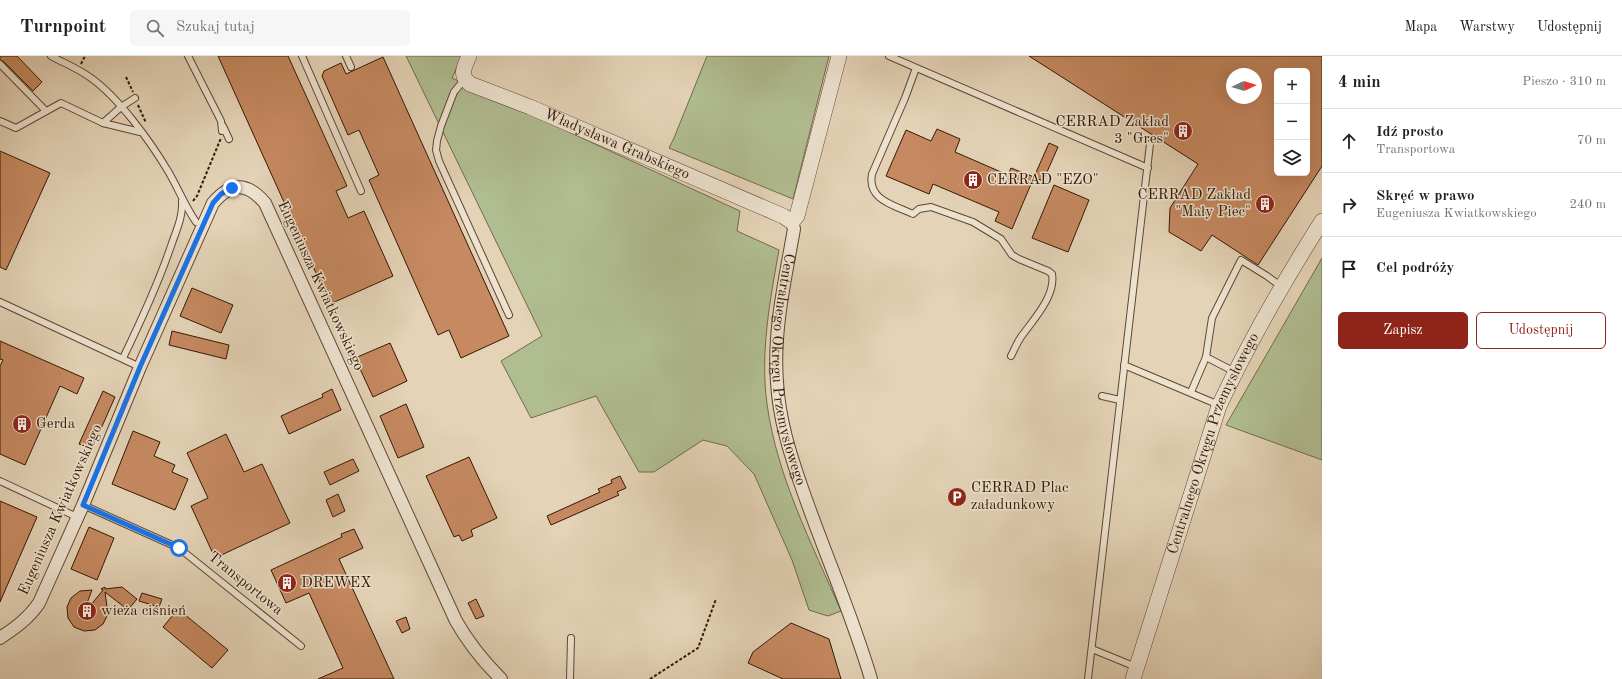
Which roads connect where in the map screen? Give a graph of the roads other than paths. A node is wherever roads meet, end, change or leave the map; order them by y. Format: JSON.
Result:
{"nodes":[{"id":1,"x":51,"y":56,"type":"edge"},
{"id":2,"x":188,"y":56,"type":"edge"},
{"id":3,"x":302,"y":56,"type":"edge"},
{"id":4,"x":346,"y":56,"type":"edge"},
{"id":5,"x":469,"y":56,"type":"edge"},
{"id":6,"x":839,"y":56,"type":"edge"},
{"id":7,"x":889,"y":56,"type":"edge"},
{"id":8,"x":0,"y":64,"type":"edge"},
{"id":9,"x":351,"y":67,"type":"dead end"},
{"id":10,"x":916,"y":68,"type":"junction"},
{"id":11,"x":464,"y":80,"type":"junction"},
{"id":12,"x":135,"y":98,"type":"road end"},
{"id":13,"x":121,"y":107,"type":"junction"},
{"id":14,"x":46,"y":111,"type":"junction"},
{"id":15,"x":0,"y":121,"type":"edge"},
{"id":16,"x":220,"y":121,"type":"junction"},
{"id":17,"x":103,"y":123,"type":"junction"},
{"id":18,"x":222,"y":131,"type":"road end"},
{"id":19,"x":140,"y":132,"type":"junction"},
{"id":20,"x":229,"y":139,"type":"dead end"},
{"id":21,"x":1150,"y":144,"type":"dead end"},
{"id":22,"x":1148,"y":168,"type":"junction"},
{"id":23,"x":361,"y":191,"type":"dead end"},
{"id":24,"x":182,"y":200,"type":"junction"},
{"id":25,"x":1322,"y":221,"type":"edge"},
{"id":26,"x":196,"y":222,"type":"dead end"},
{"id":27,"x":792,"y":222,"type":"junction"},
{"id":28,"x":1282,"y":287,"type":"junction"},
{"id":29,"x":0,"y":302,"type":"edge"},
{"id":30,"x":508,"y":315,"type":"dead end"},
{"id":31,"x":1011,"y":356,"type":"dead end"},
{"id":32,"x":1206,"y":357,"type":"junction"},
{"id":33,"x":123,"y":358,"type":"junction"},
{"id":34,"x":1124,"y":365,"type":"junction"},
{"id":35,"x":140,"y":367,"type":"junction"},
{"id":36,"x":1235,"y":372,"type":"junction"},
{"id":37,"x":1191,"y":392,"type":"junction"},
{"id":38,"x":1102,"y":396,"type":"dead end"},
{"id":39,"x":1120,"y":400,"type":"junction"},
{"id":40,"x":1219,"y":406,"type":"junction"},
{"id":41,"x":0,"y":481,"type":"edge"},
{"id":42,"x":83,"y":505,"type":"junction"},
{"id":43,"x":77,"y":518,"type":"junction"},
{"id":44,"x":0,"y":638,"type":"edge"},
{"id":45,"x":571,"y":638,"type":"dead end"},
{"id":46,"x":301,"y":646,"type":"dead end"},
{"id":47,"x":1092,"y":649,"type":"junction"},
{"id":48,"x":1134,"y":673,"type":"edge"},
{"id":49,"x":501,"y":679,"type":"edge"},
{"id":50,"x":570,"y":679,"type":"edge"},
{"id":51,"x":871,"y":679,"type":"edge"},
{"id":52,"x":1088,"y":679,"type":"edge"}],
"edges":[{"from":1,"to":13,"type":"lane"},
{"from":2,"to":16,"type":"lane"},
{"from":3,"to":23,"type":"lane"},
{"from":4,"to":9,"type":"lane"},
{"from":5,"to":11,"type":"street"},
{"from":6,"to":27,"type":"street","name":"Centralnego Okręgu Przemysłowego"},
{"from":7,"to":10,"type":"lane"},
{"from":8,"to":14,"type":"lane"},
{"from":10,"to":22,"type":"lane"},
{"from":10,"to":31,"type":"lane"},
{"from":11,"to":27,"type":"street","name":"Władysława Grabskiego"},
{"from":11,"to":30,"type":"lane"},
{"from":12,"to":13,"type":"lane"},
{"from":13,"to":17,"type":"lane"},
{"from":13,"to":19,"type":"lane"},
{"from":14,"to":15,"type":"lane"},
{"from":14,"to":17,"type":"lane"},
{"from":16,"to":18,"type":"lane"},
{"from":16,"to":20,"type":"lane"},
{"from":17,"to":19,"type":"lane"},
{"from":19,"to":24,"type":"lane"},
{"from":21,"to":22,"type":"lane"},
{"from":22,"to":34,"type":"lane"},
{"from":24,"to":26,"type":"lane"},
{"from":24,"to":33,"type":"lane"},
{"from":25,"to":28,"type":"street","name":"Centralnego Okręgu Przemysłowego"},
{"from":27,"to":51,"type":"street","name":"Centralnego Okręgu Przemysłowego"},
{"from":28,"to":32,"type":"lane"},
{"from":28,"to":36,"type":"street","name":"Centralnego Okręgu Przemysłowego"},
{"from":29,"to":33,"type":"lane"},
{"from":32,"to":36,"type":"lane"},
{"from":32,"to":37,"type":"lane"},
{"from":33,"to":35,"type":"lane"},
{"from":34,"to":37,"type":"lane"},
{"from":34,"to":39,"type":"lane"},
{"from":35,"to":42,"type":"street","name":"Eugeniusza Kwiatkowskiego"},
{"from":35,"to":49,"type":"street","name":"Eugeniusza Kwiatkowskiego"},
{"from":36,"to":40,"type":"street","name":"Centralnego Okręgu Przemysłowego"},
{"from":37,"to":40,"type":"lane"},
{"from":38,"to":39,"type":"lane"},
{"from":39,"to":47,"type":"lane"},
{"from":40,"to":48,"type":"street","name":"Centralnego Okręgu Przemysłowego"},
{"from":41,"to":43,"type":"lane"},
{"from":42,"to":43,"type":"street","name":"Eugeniusza Kwiatkowskiego"},
{"from":42,"to":46,"type":"lane","name":"Transportowa"},
{"from":43,"to":44,"type":"street","name":"Eugeniusza Kwiatkowskiego"},
{"from":45,"to":50,"type":"lane"},
{"from":47,"to":48,"type":"lane"},
{"from":47,"to":52,"type":"lane"}]}
